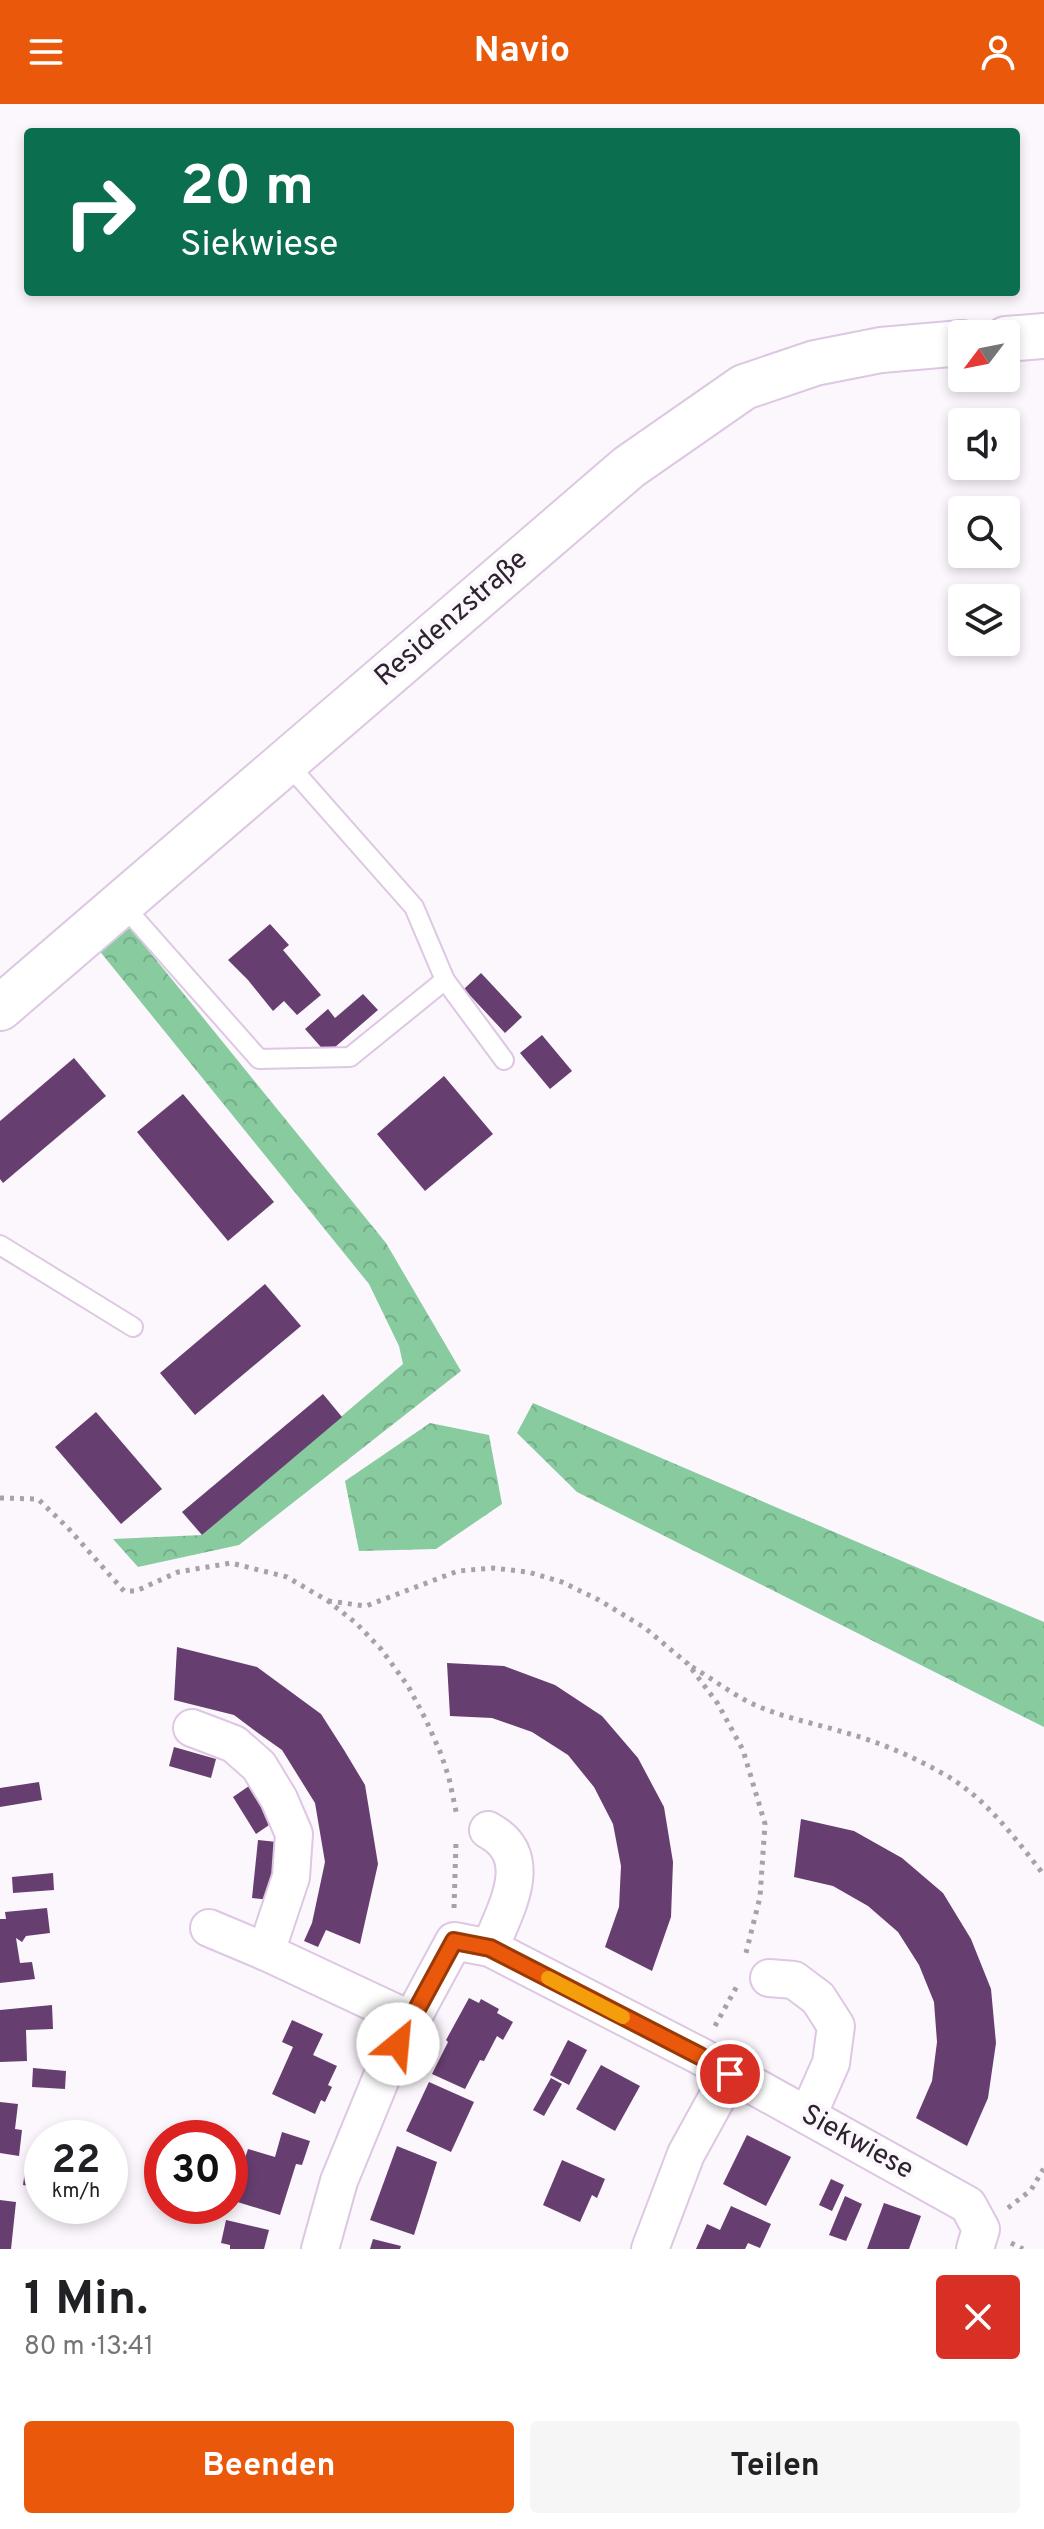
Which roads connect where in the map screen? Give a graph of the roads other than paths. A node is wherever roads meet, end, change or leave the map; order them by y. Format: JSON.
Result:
{"nodes":[{"id":1,"x":1044,"y":336,"type":"edge"},
{"id":2,"x":1020,"y":338,"type":"edge"},
{"id":3,"x":948,"y":344,"type":"edge"},
{"id":4,"x":286,"y":762,"type":"junction"},
{"id":5,"x":122,"y":904,"type":"junction"},
{"id":6,"x":445,"y":980,"type":"junction"},
{"id":7,"x":0,"y":1008,"type":"edge"},
{"id":8,"x":504,"y":1060,"type":"dead end"},
{"id":9,"x":0,"y":1245,"type":"edge"},
{"id":10,"x":133,"y":1327,"type":"dead end"},
{"id":11,"x":192,"y":1728,"type":"dead end"},
{"id":12,"x":467,"y":1832,"type":"road end"},
{"id":13,"x":209,"y":1928,"type":"dead end"},
{"id":14,"x":490,"y":1948,"type":"junction"},
{"id":15,"x":266,"y":1952,"type":"junction"},
{"id":16,"x":751,"y":1975,"type":"road end"},
{"id":17,"x":411,"y":2020,"type":"junction"},
{"id":18,"x":730,"y":2074,"type":"junction"},
{"id":19,"x":808,"y":2115,"type":"junction"},
{"id":20,"x":978,"y":2239,"type":"edge"},
{"id":21,"x":320,"y":2249,"type":"edge"},
{"id":22,"x":650,"y":2249,"type":"edge"}],
"edges":[{"from":1,"to":2,"type":"main road"},
{"from":3,"to":4,"type":"main road","name":"Residenzstraße"},
{"from":4,"to":5,"type":"main road","name":"Residenzstraße"},
{"from":4,"to":6,"type":"lane"},
{"from":5,"to":6,"type":"lane"},
{"from":5,"to":7,"type":"main road","name":"Residenzstraße"},
{"from":6,"to":8,"type":"lane"},
{"from":9,"to":10,"type":"lane"},
{"from":11,"to":15,"type":"street"},
{"from":12,"to":14,"type":"street"},
{"from":13,"to":15,"type":"street"},
{"from":14,"to":17,"type":"street","name":"Siekwiese"},
{"from":14,"to":18,"type":"street","name":"Siekwiese"},
{"from":15,"to":17,"type":"street"},
{"from":16,"to":19,"type":"street"},
{"from":17,"to":21,"type":"street"},
{"from":18,"to":19,"type":"street","name":"Siekwiese"},
{"from":18,"to":22,"type":"street"},
{"from":19,"to":20,"type":"street","name":"Siekwiese"}]}
